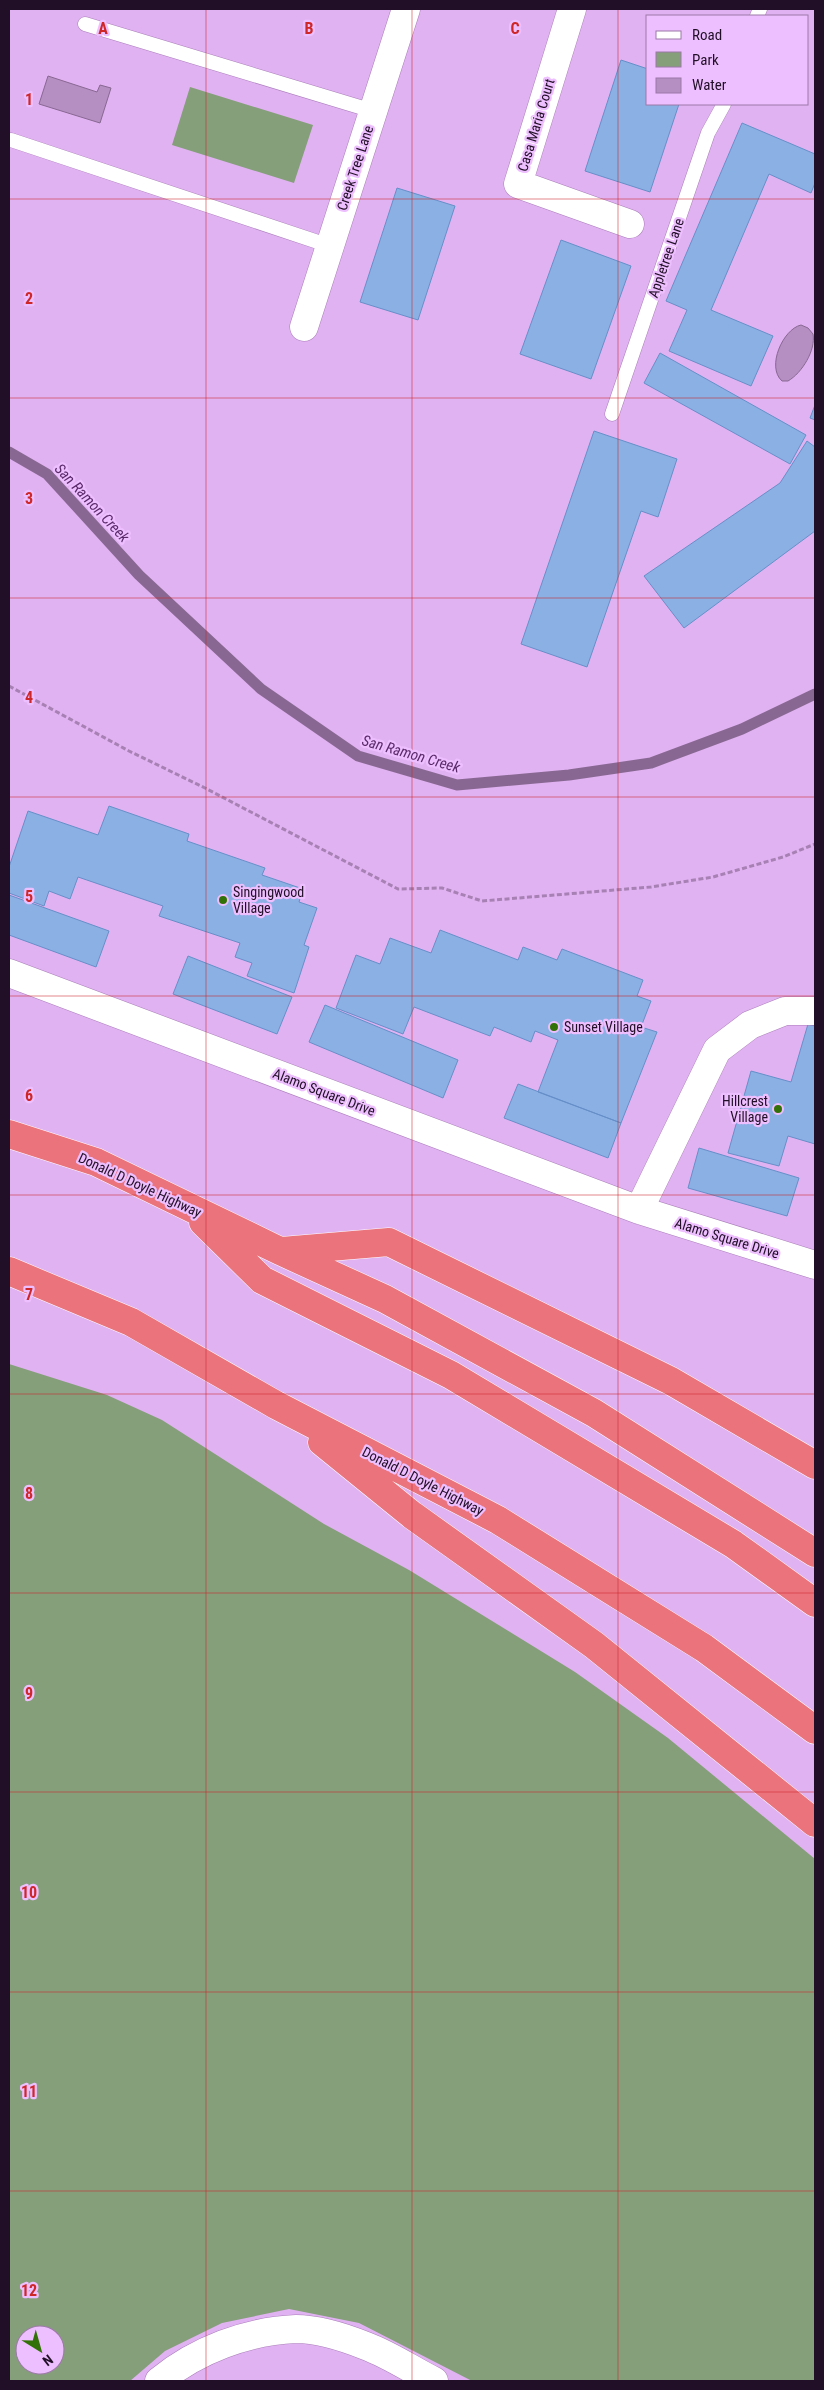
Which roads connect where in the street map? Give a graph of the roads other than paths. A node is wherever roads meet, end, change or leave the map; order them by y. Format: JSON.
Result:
{"nodes":[{"id":1,"x":406,"y":9,"type":"edge"},
{"id":2,"x":572,"y":9,"type":"edge"},
{"id":3,"x":85,"y":24,"type":"dead end"},
{"id":4,"x":723,"y":105,"type":"edge"},
{"id":5,"x":373,"y":112,"type":"junction"},
{"id":6,"x":11,"y":140,"type":"dead end"},
{"id":7,"x":630,"y":224,"type":"dead end"},
{"id":8,"x":330,"y":246,"type":"junction"},
{"id":9,"x":304,"y":326,"type":"dead end"},
{"id":10,"x":612,"y":414,"type":"dead end"},
{"id":11,"x":9,"y":973,"type":"edge"},
{"id":12,"x":815,"y":1011,"type":"edge"},
{"id":13,"x":9,"y":1134,"type":"edge"},
{"id":14,"x":186,"y":1205,"type":"junction"},
{"id":15,"x":639,"y":1210,"type":"junction"},
{"id":16,"x":280,"y":1251,"type":"junction"},
{"id":17,"x":815,"y":1265,"type":"edge"},
{"id":18,"x":9,"y":1271,"type":"edge"},
{"id":19,"x":276,"y":1405,"type":"junction"},
{"id":20,"x":815,"y":1464,"type":"edge"},
{"id":21,"x":815,"y":1554,"type":"edge"},
{"id":22,"x":815,"y":1603,"type":"edge"},
{"id":23,"x":815,"y":1730,"type":"edge"},
{"id":24,"x":815,"y":1823,"type":"edge"},
{"id":25,"x":159,"y":2381,"type":"edge"},
{"id":26,"x":434,"y":2381,"type":"edge"}],
"edges":[{"from":1,"to":5,"type":"street","name":"Creek Tree Lane"},
{"from":2,"to":7,"type":"street","name":"Casa Maria Court"},
{"from":3,"to":5,"type":"lane"},
{"from":4,"to":10,"type":"lane","name":"Appletree Lane"},
{"from":5,"to":8,"type":"street","name":"Creek Tree Lane"},
{"from":6,"to":8,"type":"lane"},
{"from":8,"to":9,"type":"street","name":"Creek Tree Lane"},
{"from":11,"to":15,"type":"street","name":"Alamo Square Drive"},
{"from":12,"to":15,"type":"street"},
{"from":13,"to":14,"type":"highway","name":"Donald D Doyle Highway"},
{"from":14,"to":16,"type":"highway","name":"Donald D Doyle Highway"},
{"from":14,"to":22,"type":"highway"},
{"from":15,"to":17,"type":"street","name":"Alamo Square Drive"},
{"from":16,"to":20,"type":"highway"},
{"from":16,"to":21,"type":"highway","name":"Donald D Doyle Highway"},
{"from":18,"to":19,"type":"highway","name":"Donald D Doyle Highway"},
{"from":19,"to":23,"type":"highway","name":"Donald D Doyle Highway"},
{"from":19,"to":24,"type":"highway"},
{"from":25,"to":26,"type":"street"}]}
